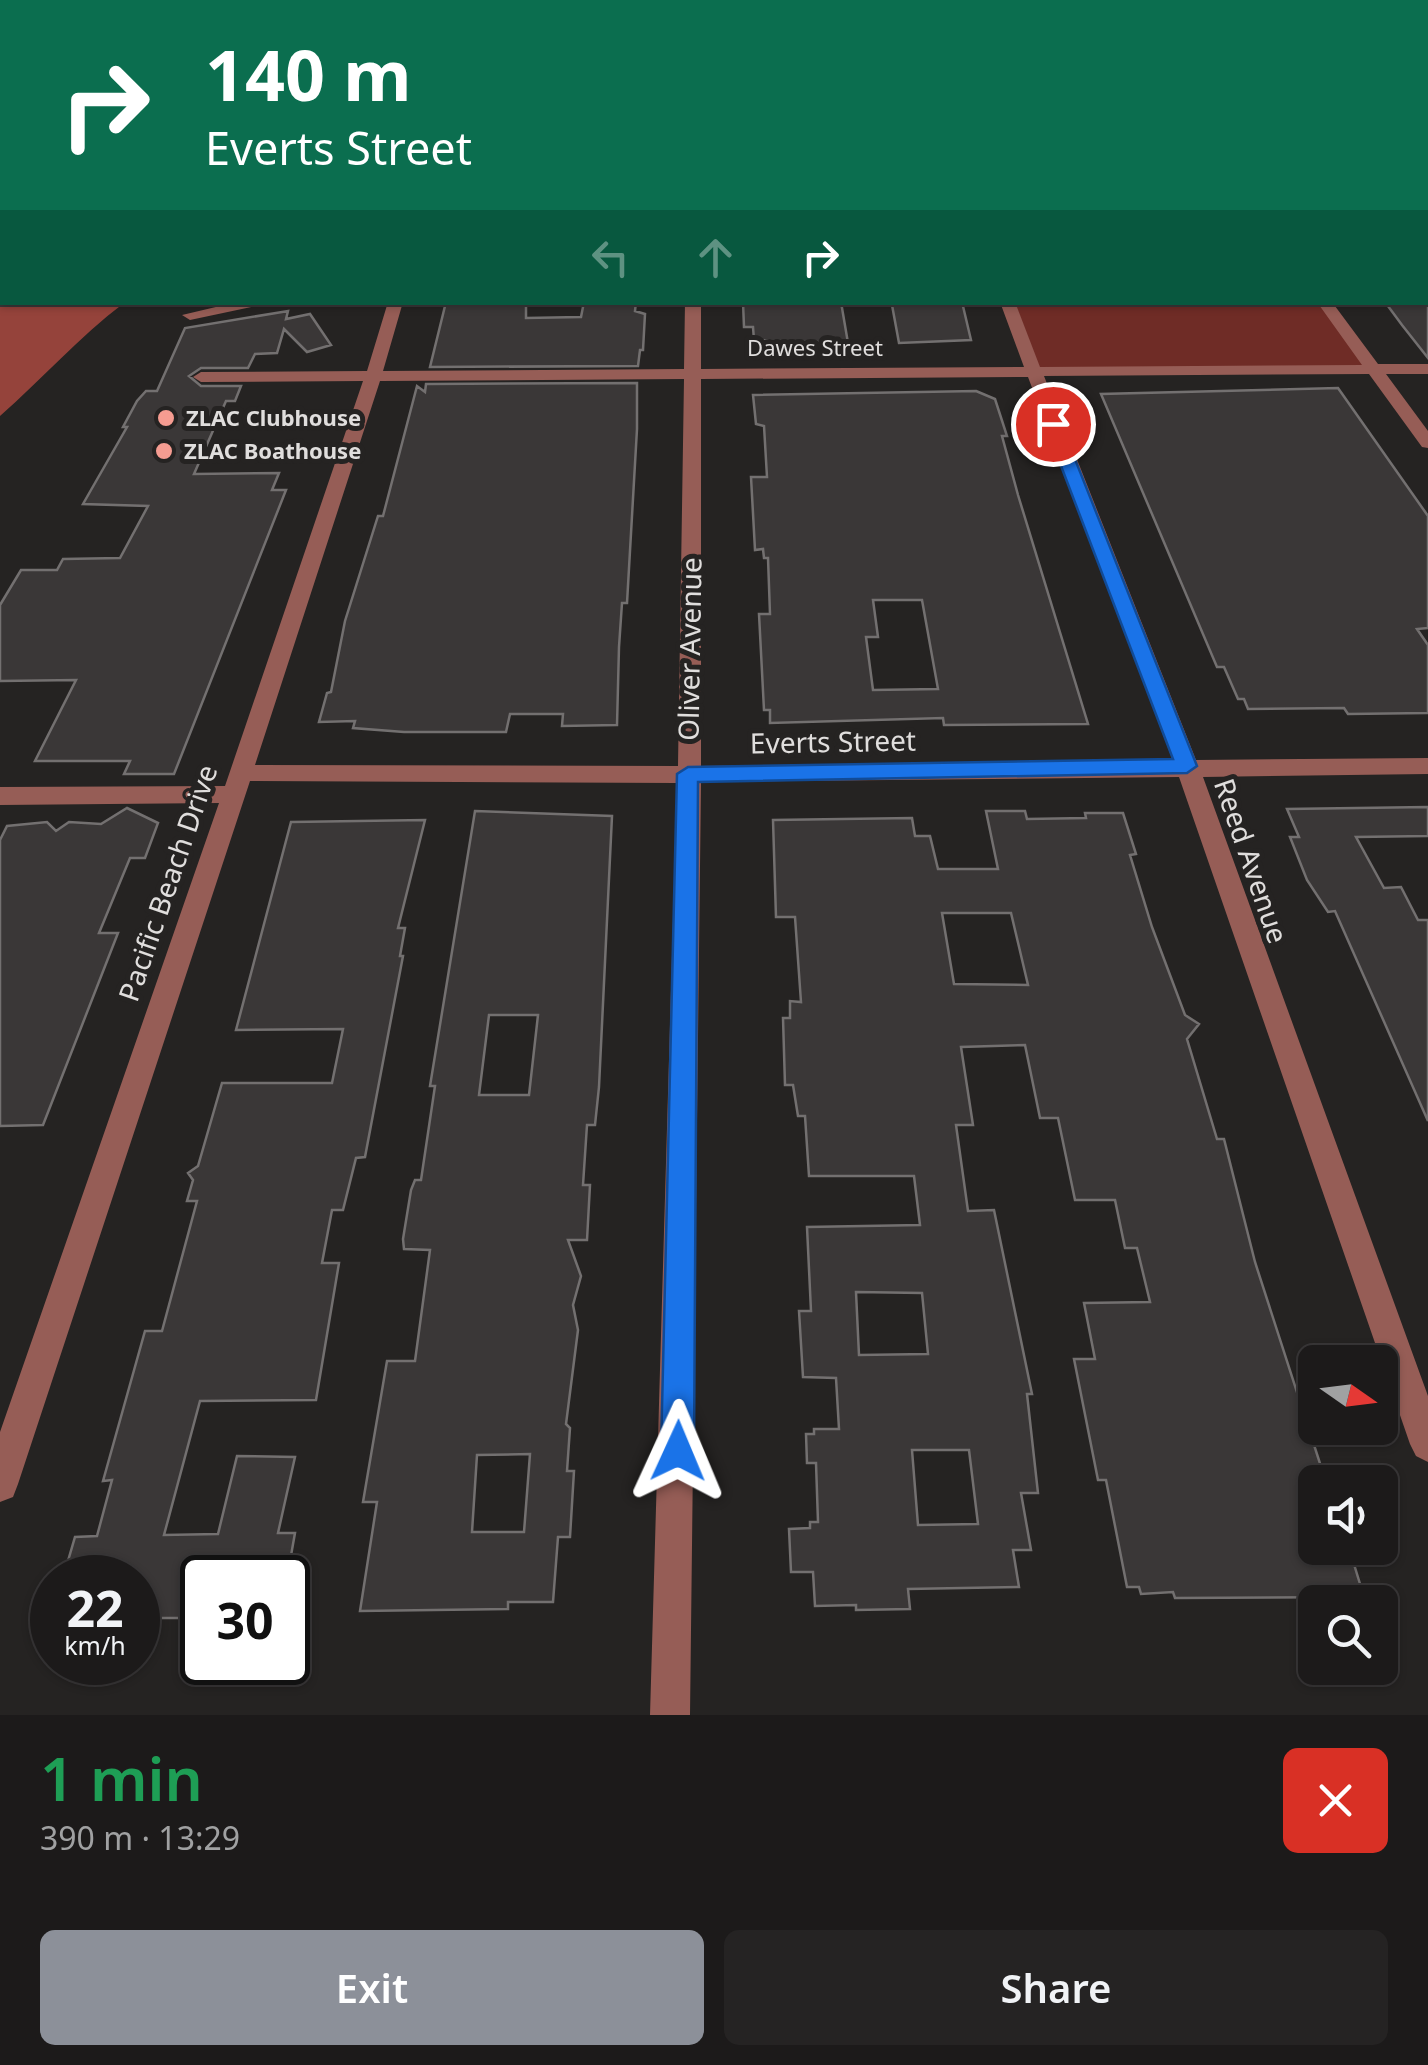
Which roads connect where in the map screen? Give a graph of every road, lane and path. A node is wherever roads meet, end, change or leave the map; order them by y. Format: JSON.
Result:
{"nodes":[{"id":1,"x":250,"y":305,"type":"edge"},
{"id":2,"x":395,"y":305,"type":"edge"},
{"id":3,"x":692,"y":305,"type":"edge"},
{"id":4,"x":1009,"y":305,"type":"edge"},
{"id":5,"x":1326,"y":305,"type":"edge"},
{"id":6,"x":190,"y":315,"type":"dead end"},
{"id":7,"x":1372,"y":369,"type":"junction"},
{"id":8,"x":1428,"y":369,"type":"edge"},
{"id":9,"x":1032,"y":370,"type":"junction"},
{"id":10,"x":692,"y":371,"type":"junction"},
{"id":11,"x":376,"y":373,"type":"junction"},
{"id":12,"x":202,"y":376,"type":"dead end"},
{"id":13,"x":1428,"y":443,"type":"edge"},
{"id":14,"x":1187,"y":766,"type":"junction"},
{"id":15,"x":1428,"y":766,"type":"edge"},
{"id":16,"x":688,"y":774,"type":"junction"},
{"id":17,"x":236,"y":784,"type":"junction"},
{"id":18,"x":0,"y":796,"type":"edge"},
{"id":19,"x":1428,"y":1444,"type":"edge"},
{"id":20,"x":0,"y":1484,"type":"edge"},
{"id":21,"x":670,"y":1715,"type":"edge"}],
"edges":[{"from":1,"to":6,"type":"street"},
{"from":2,"to":11,"type":"street","name":"Pacific Beach Drive"},
{"from":3,"to":10,"type":"street","name":"Oliver Avenue"},
{"from":4,"to":9,"type":"street","name":"Reed Avenue"},
{"from":5,"to":7,"type":"street"},
{"from":7,"to":8,"type":"street","name":"Dawes Street"},
{"from":7,"to":9,"type":"street","name":"Dawes Street"},
{"from":7,"to":13,"type":"street"},
{"from":9,"to":10,"type":"street","name":"Dawes Street"},
{"from":9,"to":14,"type":"street","name":"Reed Avenue"},
{"from":10,"to":11,"type":"street","name":"Dawes Street"},
{"from":10,"to":16,"type":"street","name":"Oliver Avenue"},
{"from":11,"to":12,"type":"street","name":"Dawes Street"},
{"from":11,"to":17,"type":"street","name":"Pacific Beach Drive"},
{"from":14,"to":15,"type":"street","name":"Everts Street"},
{"from":14,"to":16,"type":"street","name":"Everts Street"},
{"from":14,"to":19,"type":"street","name":"Reed Avenue"},
{"from":16,"to":17,"type":"street","name":"Everts Street"},
{"from":16,"to":21,"type":"street","name":"Oliver Avenue"},
{"from":17,"to":18,"type":"street","name":"Everts Street"},
{"from":17,"to":20,"type":"street","name":"Pacific Beach Drive"}]}
